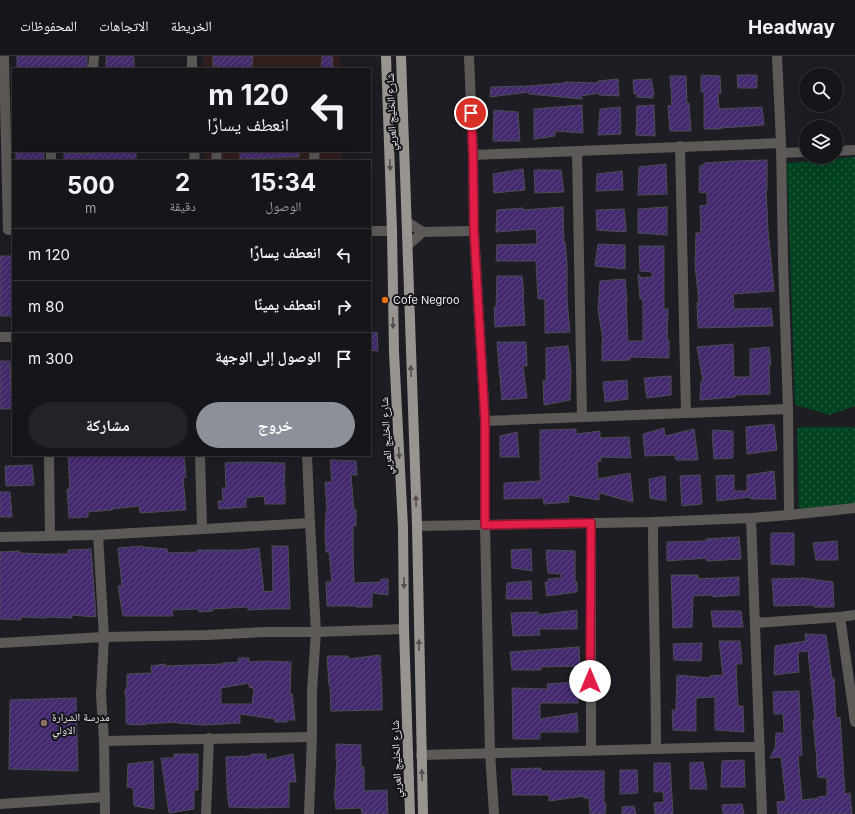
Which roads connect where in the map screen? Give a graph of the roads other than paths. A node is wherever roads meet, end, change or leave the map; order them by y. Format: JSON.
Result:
{"nodes":[{"id":1,"x":4,"y":56,"type":"edge"},
{"id":2,"x":94,"y":56,"type":"edge"},
{"id":3,"x":192,"y":56,"type":"edge"},
{"id":4,"x":386,"y":56,"type":"edge"},
{"id":5,"x":401,"y":56,"type":"edge"},
{"id":6,"x":469,"y":56,"type":"edge"},
{"id":7,"x":777,"y":56,"type":"edge"},
{"id":8,"x":93,"y":68,"type":"edge"},
{"id":9,"x":192,"y":68,"type":"edge"},
{"id":10,"x":10,"y":123,"type":"edge"},
{"id":11,"x":680,"y":146,"type":"junction"},
{"id":12,"x":781,"y":148,"type":"junction"},
{"id":13,"x":855,"y":150,"type":"edge"},
{"id":14,"x":577,"y":151,"type":"junction"},
{"id":15,"x":799,"y":151,"type":"edge"},
{"id":16,"x":843,"y":151,"type":"edge"},
{"id":17,"x":473,"y":155,"type":"junction"},
{"id":18,"x":407,"y":222,"type":"junction"},
{"id":19,"x":7,"y":231,"type":"edge"},
{"id":20,"x":371,"y":231,"type":"edge"},
{"id":21,"x":392,"y":231,"type":"junction"},
{"id":22,"x":474,"y":231,"type":"junction"},
{"id":23,"x":423,"y":232,"type":"junction"},
{"id":24,"x":408,"y":245,"type":"junction"},
{"id":25,"x":0,"y":337,"type":"edge"},
{"id":26,"x":12,"y":337,"type":"edge"},
{"id":27,"x":394,"y":352,"type":"junction"},
{"id":28,"x":411,"y":353,"type":"junction"},
{"id":29,"x":788,"y":409,"type":"junction"},
{"id":30,"x":686,"y":413,"type":"junction"},
{"id":31,"x":582,"y":417,"type":"junction"},
{"id":32,"x":485,"y":421,"type":"junction"},
{"id":33,"x":49,"y":456,"type":"edge"},
{"id":34,"x":200,"y":456,"type":"edge"},
{"id":35,"x":307,"y":456,"type":"edge"},
{"id":36,"x":855,"y":508,"type":"edge"},
{"id":37,"x":789,"y":515,"type":"junction"},
{"id":38,"x":751,"y":518,"type":"junction"},
{"id":39,"x":653,"y":522,"type":"junction"},
{"id":40,"x":310,"y":523,"type":"junction"},
{"id":41,"x":591,"y":523,"type":"junction"},
{"id":42,"x":485,"y":525,"type":"junction"},
{"id":43,"x":417,"y":526,"type":"junction"},
{"id":44,"x":202,"y":529,"type":"junction"},
{"id":45,"x":98,"y":535,"type":"junction"},
{"id":46,"x":50,"y":536,"type":"junction"},
{"id":47,"x":0,"y":537,"type":"edge"},
{"id":48,"x":855,"y":615,"type":"edge"},
{"id":49,"x":840,"y":617,"type":"junction"},
{"id":50,"x":755,"y":623,"type":"junction"},
{"id":51,"x":404,"y":630,"type":"junction"},
{"id":52,"x":316,"y":632,"type":"junction"},
{"id":53,"x":104,"y":637,"type":"junction"},
{"id":54,"x":0,"y":643,"type":"edge"},
{"id":55,"x":855,"y":720,"type":"edge"},
{"id":56,"x":312,"y":737,"type":"junction"},
{"id":57,"x":209,"y":738,"type":"junction"},
{"id":58,"x":104,"y":740,"type":"junction"},
{"id":59,"x":760,"y":747,"type":"junction"},
{"id":60,"x":656,"y":749,"type":"junction"},
{"id":61,"x":590,"y":751,"type":"junction"},
{"id":62,"x":490,"y":753,"type":"junction"},
{"id":63,"x":421,"y":755,"type":"junction"},
{"id":64,"x":105,"y":797,"type":"junction"},
{"id":65,"x":4,"y":804,"type":"edge"},
{"id":66,"x":8,"y":814,"type":"edge"},
{"id":67,"x":105,"y":814,"type":"edge"},
{"id":68,"x":206,"y":814,"type":"edge"},
{"id":69,"x":309,"y":814,"type":"edge"},
{"id":70,"x":410,"y":814,"type":"edge"},
{"id":71,"x":423,"y":814,"type":"edge"},
{"id":72,"x":494,"y":814,"type":"edge"},
{"id":73,"x":762,"y":814,"type":"edge"}],
"edges":[{"from":1,"to":10,"type":"street"},
{"from":2,"to":8,"type":"street"},
{"from":3,"to":9,"type":"street"},
{"from":4,"to":21,"type":"main road","name":"شارع الخليج العربي","one_way":true},
{"from":5,"to":18,"type":"main road","name":"شارع الخليج العربي"},
{"from":6,"to":17,"type":"street"},
{"from":7,"to":12,"type":"street"},
{"from":10,"to":19,"type":"street"},
{"from":11,"to":12,"type":"street"},
{"from":11,"to":14,"type":"street"},
{"from":11,"to":30,"type":"street"},
{"from":12,"to":15,"type":"street"},
{"from":12,"to":29,"type":"street"},
{"from":13,"to":16,"type":"street"},
{"from":14,"to":17,"type":"street"},
{"from":14,"to":31,"type":"street"},
{"from":17,"to":22,"type":"street"},
{"from":18,"to":23,"type":"street"},
{"from":18,"to":24,"type":"main road","name":"شارع الخليج العربي"},
{"from":20,"to":21,"type":"street"},
{"from":21,"to":27,"type":"main road","name":"شارع الخليج العربي","one_way":true},
{"from":22,"to":23,"type":"street"},
{"from":22,"to":32,"type":"street"},
{"from":23,"to":24,"type":"street"},
{"from":24,"to":28,"type":"main road","name":"شارع الخليج العربي"},
{"from":25,"to":26,"type":"street"},
{"from":27,"to":28,"type":"main road"},
{"from":27,"to":51,"type":"main road","name":"شارع الخليج العربي","one_way":true},
{"from":43,"to":28,"type":"main road","name":"شارع الخليج العربي","one_way":true},
{"from":29,"to":30,"type":"street"},
{"from":29,"to":37,"type":"street"},
{"from":30,"to":31,"type":"street"},
{"from":31,"to":32,"type":"street"},
{"from":32,"to":42,"type":"street"},
{"from":33,"to":46,"type":"street"},
{"from":34,"to":44,"type":"street"},
{"from":35,"to":40,"type":"street"},
{"from":36,"to":37,"type":"street"},
{"from":37,"to":38,"type":"street"},
{"from":38,"to":39,"type":"street"},
{"from":38,"to":50,"type":"street"},
{"from":39,"to":41,"type":"street"},
{"from":39,"to":60,"type":"street"},
{"from":40,"to":44,"type":"street"},
{"from":40,"to":52,"type":"street"},
{"from":41,"to":42,"type":"street"},
{"from":41,"to":61,"type":"street"},
{"from":42,"to":43,"type":"street"},
{"from":42,"to":62,"type":"street"},
{"from":63,"to":43,"type":"main road","name":"شارع الخليج العربي","one_way":true},
{"from":44,"to":45,"type":"street"},
{"from":45,"to":46,"type":"street"},
{"from":45,"to":53,"type":"street"},
{"from":46,"to":47,"type":"street"},
{"from":48,"to":49,"type":"street"},
{"from":49,"to":50,"type":"street"},
{"from":49,"to":55,"type":"street"},
{"from":50,"to":59,"type":"street"},
{"from":51,"to":52,"type":"street"},
{"from":51,"to":70,"type":"main road","name":"شارع الخليج العربي"},
{"from":52,"to":53,"type":"street"},
{"from":52,"to":56,"type":"street"},
{"from":53,"to":54,"type":"street"},
{"from":53,"to":58,"type":"street"},
{"from":56,"to":57,"type":"street"},
{"from":56,"to":69,"type":"street"},
{"from":57,"to":58,"type":"street"},
{"from":57,"to":68,"type":"street"},
{"from":58,"to":64,"type":"street"},
{"from":59,"to":60,"type":"street"},
{"from":59,"to":73,"type":"street"},
{"from":60,"to":61,"type":"street"},
{"from":61,"to":62,"type":"street"},
{"from":62,"to":63,"type":"street"},
{"from":62,"to":72,"type":"street"},
{"from":71,"to":63,"type":"main road","name":"شارع الخليج العربي","one_way":true},
{"from":64,"to":65,"type":"street"},
{"from":64,"to":67,"type":"street"},
{"from":65,"to":66,"type":"street"}]}
